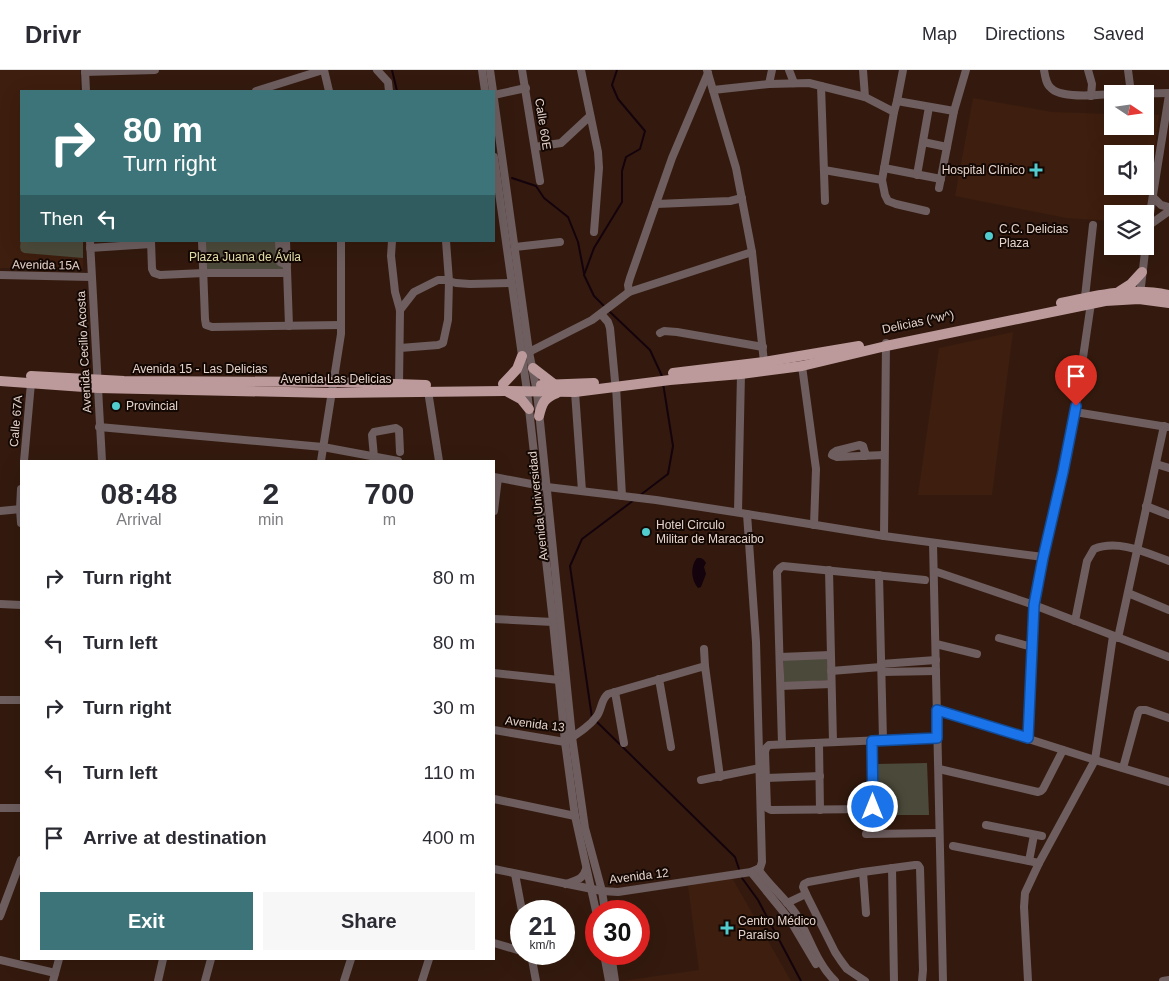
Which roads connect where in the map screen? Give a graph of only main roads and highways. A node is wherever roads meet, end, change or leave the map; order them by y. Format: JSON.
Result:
{"nodes":[{"id":1,"x":1142,"y":272,"type":"road end"},
{"id":2,"x":1118,"y":292,"type":"junction"},
{"id":3,"x":1140,"y":295,"type":"junction"},
{"id":4,"x":1169,"y":295,"type":"edge"},
{"id":5,"x":1088,"y":300,"type":"junction"},
{"id":6,"x":1169,"y":303,"type":"edge"},
{"id":7,"x":886,"y":344,"type":"junction"},
{"id":8,"x":526,"y":354,"type":"road end"},
{"id":9,"x":533,"y":368,"type":"road end"},
{"id":10,"x":0,"y":375,"type":"edge"},
{"id":11,"x":670,"y":377,"type":"junction"},
{"id":12,"x":0,"y":381,"type":"edge"},
{"id":13,"x":98,"y":384,"type":"junction"},
{"id":14,"x":615,"y":384,"type":"junction"},
{"id":15,"x":504,"y":387,"type":"junction"},
{"id":16,"x":333,"y":388,"type":"junction"},
{"id":17,"x":557,"y":388,"type":"junction"},
{"id":18,"x":529,"y":409,"type":"road end"},
{"id":19,"x":539,"y":416,"type":"road end"}],
"edges":[{"from":1,"to":2,"type":"main road"},
{"from":2,"to":3,"type":"main road","name":"Delicias (^w^)"},
{"from":2,"to":5,"type":"main road","name":"Delicias (^w^)"},
{"from":3,"to":4,"type":"main road","name":"Delicias (^w^)"},
{"from":3,"to":5,"type":"main road","name":"Delicias (^w^)"},
{"from":3,"to":6,"type":"main road","name":"Delicias (^w^)"},
{"from":5,"to":7,"type":"main road","name":"Delicias (^w^)"},
{"from":7,"to":11,"type":"main road","name":"Delicias (^w^)"},
{"from":7,"to":11,"type":"main road","name":"Delicias (^w^)"},
{"from":8,"to":15,"type":"main road"},
{"from":9,"to":17,"type":"main road"},
{"from":10,"to":13,"type":"main road"},
{"from":11,"to":14,"type":"main road","name":"Avenida Las Delicias"},
{"from":12,"to":13,"type":"main road","name":"Avenida Las Delicias"},
{"from":13,"to":16,"type":"main road","name":"Avenida Las Delicias"},
{"from":14,"to":17,"type":"main road"},
{"from":14,"to":17,"type":"main road","name":"Avenida Las Delicias"},
{"from":15,"to":16,"type":"main road"},
{"from":15,"to":16,"type":"main road","name":"Avenida Las Delicias"},
{"from":15,"to":17,"type":"main road","name":"Avenida Las Delicias"},
{"from":15,"to":18,"type":"main road"},
{"from":17,"to":19,"type":"main road"}]}
